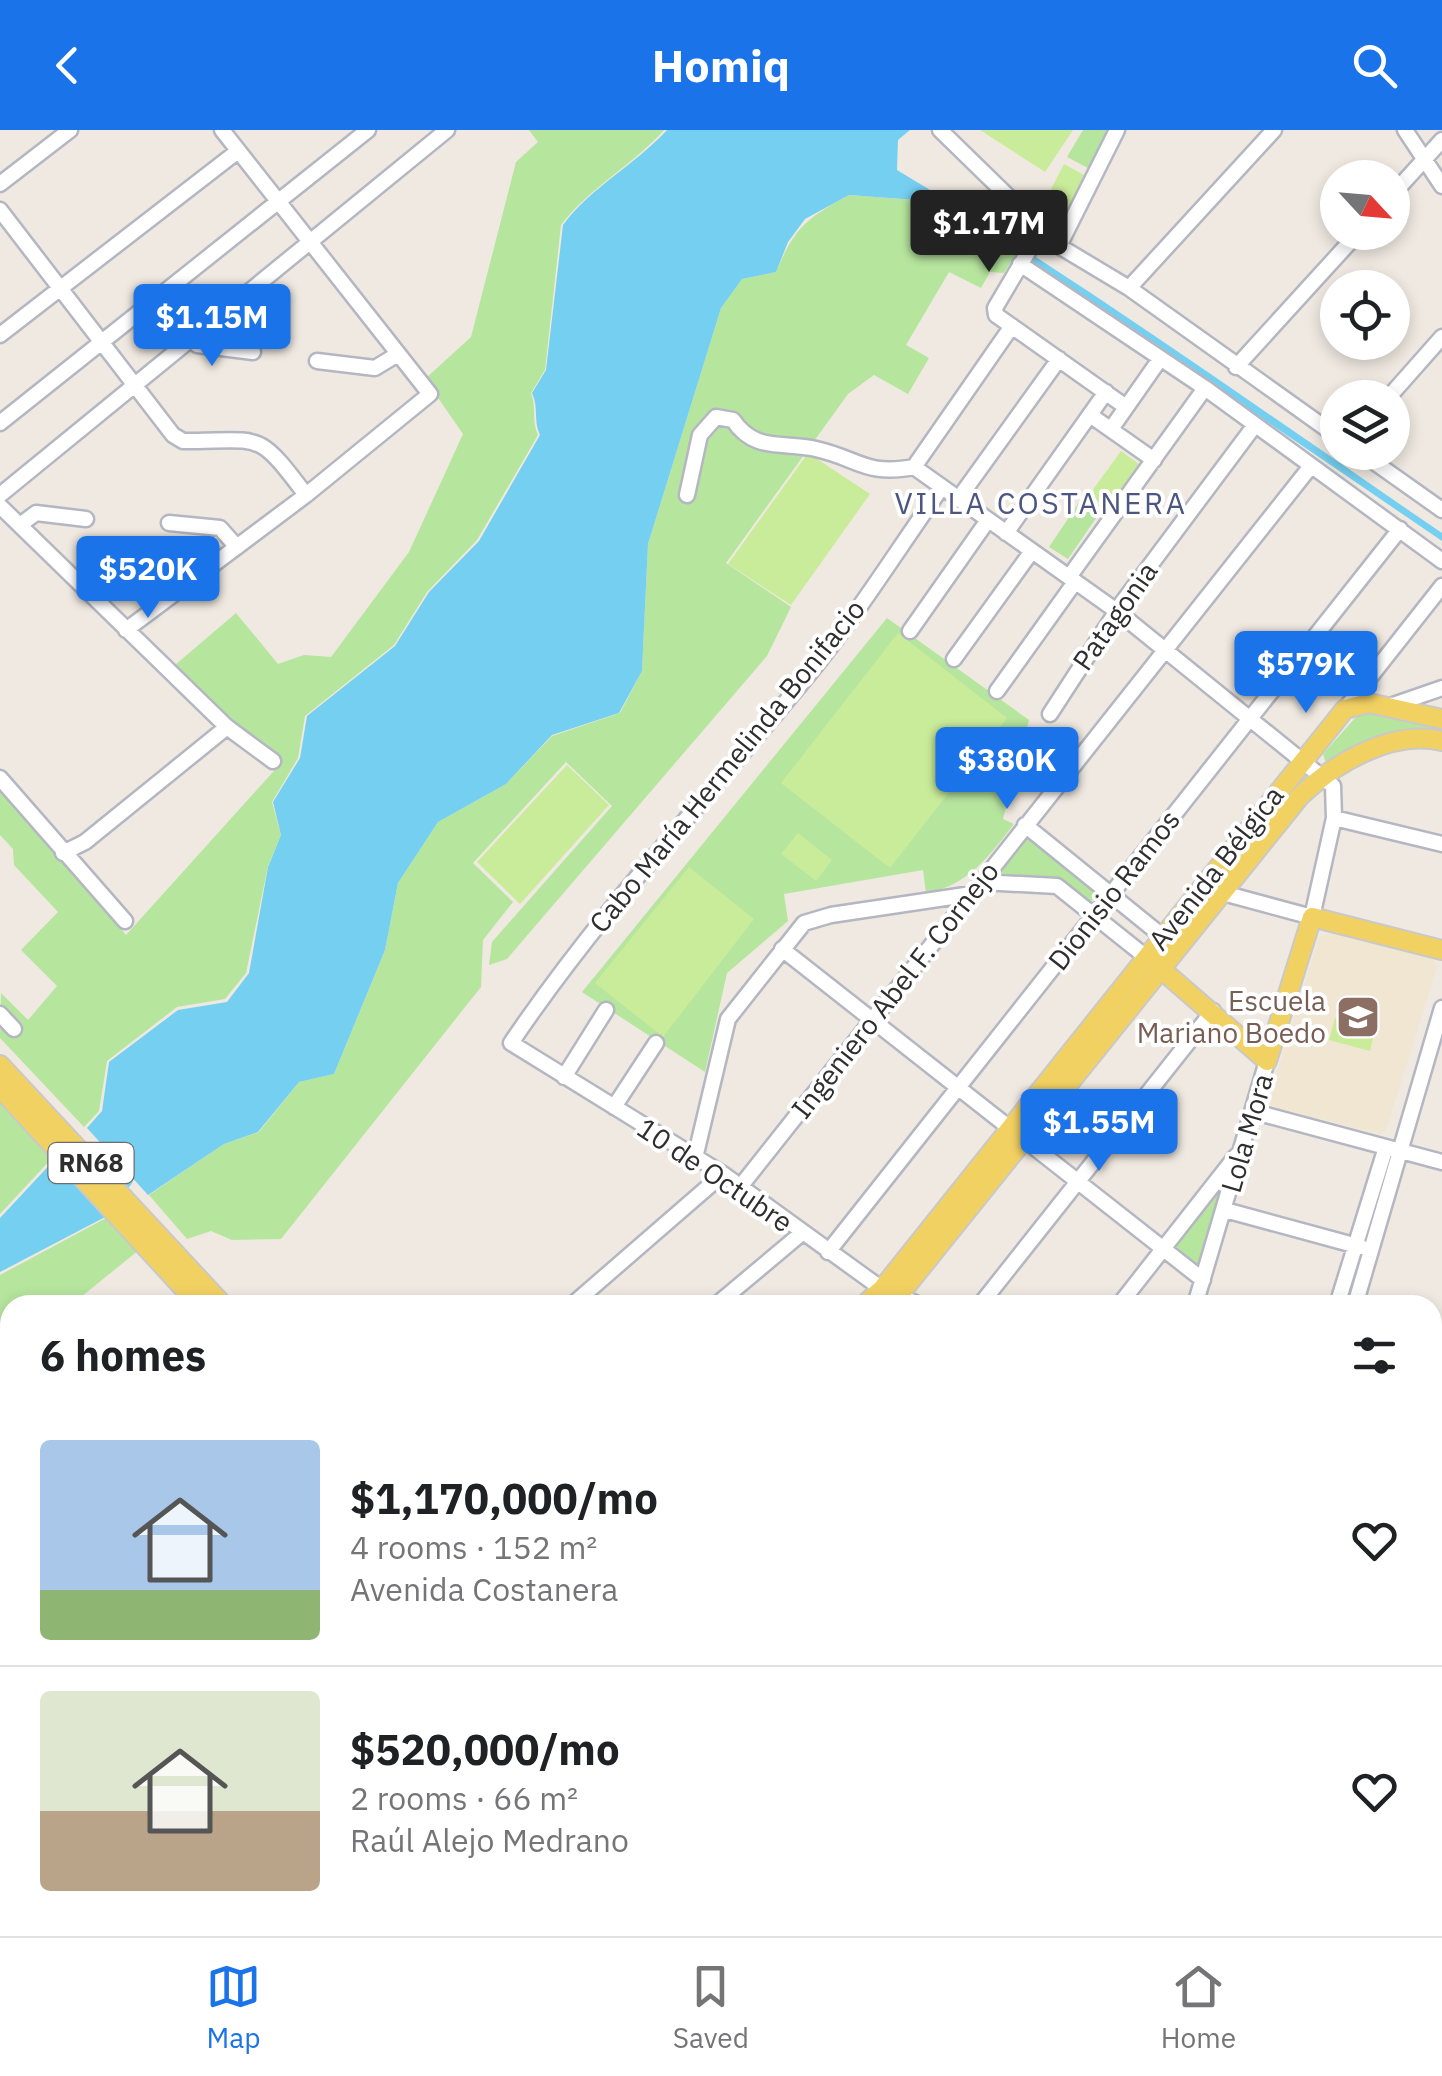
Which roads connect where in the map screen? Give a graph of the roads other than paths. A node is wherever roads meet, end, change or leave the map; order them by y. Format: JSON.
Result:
{"nodes":[{"id":1,"x":70,"y":130,"type":"edge"},
{"id":2,"x":222,"y":130,"type":"edge"},
{"id":3,"x":368,"y":130,"type":"edge"},
{"id":4,"x":446,"y":130,"type":"edge"},
{"id":5,"x":940,"y":130,"type":"edge"},
{"id":6,"x":1117,"y":130,"type":"edge"},
{"id":7,"x":1274,"y":130,"type":"edge"},
{"id":8,"x":1405,"y":130,"type":"edge"},
{"id":9,"x":1442,"y":140,"type":"edge"},
{"id":10,"x":238,"y":151,"type":"junction"},
{"id":11,"x":1423,"y":162,"type":"junction"},
{"id":12,"x":1410,"y":176,"type":"edge"},
{"id":13,"x":0,"y":184,"type":"edge"},
{"id":14,"x":1442,"y":186,"type":"edge"},
{"id":15,"x":277,"y":201,"type":"junction"},
{"id":16,"x":0,"y":210,"type":"edge"},
{"id":17,"x":1041,"y":230,"type":"junction"},
{"id":18,"x":311,"y":243,"type":"junction"},
{"id":19,"x":1060,"y":246,"type":"junction"},
{"id":20,"x":1343,"y":250,"type":"edge"},
{"id":21,"x":1020,"y":264,"type":"junction"},
{"id":22,"x":60,"y":288,"type":"junction"},
{"id":23,"x":1129,"y":288,"type":"junction"},
{"id":24,"x":1012,"y":326,"type":"junction"},
{"id":25,"x":0,"y":335,"type":"edge"},
{"id":26,"x":1442,"y":337,"type":"edge"},
{"id":27,"x":193,"y":340,"type":"junction"},
{"id":28,"x":104,"y":342,"type":"junction"},
{"id":29,"x":254,"y":352,"type":"dead end"},
{"id":30,"x":398,"y":354,"type":"junction"},
{"id":31,"x":1160,"y":358,"type":"junction"},
{"id":32,"x":1059,"y":359,"type":"junction"},
{"id":33,"x":317,"y":361,"type":"dead end"},
{"id":34,"x":1236,"y":367,"type":"junction"},
{"id":35,"x":1404,"y":380,"type":"edge"},
{"id":36,"x":137,"y":385,"type":"junction"},
{"id":37,"x":1204,"y":388,"type":"junction"},
{"id":38,"x":1106,"y":392,"type":"junction"},
{"id":39,"x":1126,"y":407,"type":"junction"},
{"id":40,"x":1090,"y":414,"type":"junction"},
{"id":41,"x":0,"y":423,"type":"edge"},
{"id":42,"x":1256,"y":425,"type":"junction"},
{"id":43,"x":1320,"y":425,"type":"edge"},
{"id":44,"x":1111,"y":429,"type":"junction"},
{"id":45,"x":1154,"y":460,"type":"junction"},
{"id":46,"x":1312,"y":466,"type":"junction"},
{"id":47,"x":914,"y":467,"type":"junction"},
{"id":48,"x":1385,"y":470,"type":"edge"},
{"id":49,"x":942,"y":487,"type":"junction"},
{"id":50,"x":0,"y":495,"type":"edge"},
{"id":51,"x":306,"y":495,"type":"junction"},
{"id":52,"x":687,"y":495,"type":"dead end"},
{"id":53,"x":958,"y":498,"type":"junction"},
{"id":54,"x":0,"y":506,"type":"edge"},
{"id":55,"x":1442,"y":510,"type":"edge"},
{"id":56,"x":86,"y":519,"type":"dead end"},
{"id":57,"x":988,"y":520,"type":"junction"},
{"id":58,"x":169,"y":523,"type":"dead end"},
{"id":59,"x":20,"y":525,"type":"junction"},
{"id":60,"x":1400,"y":529,"type":"junction"},
{"id":61,"x":1006,"y":534,"type":"junction"},
{"id":62,"x":238,"y":546,"type":"junction"},
{"id":63,"x":1032,"y":551,"type":"junction"},
{"id":64,"x":1442,"y":561,"type":"edge"},
{"id":65,"x":1072,"y":579,"type":"junction"},
{"id":66,"x":1442,"y":586,"type":"edge"},
{"id":67,"x":1118,"y":612,"type":"junction"},
{"id":68,"x":126,"y":630,"type":"junction"},
{"id":69,"x":910,"y":630,"type":"dead end"},
{"id":70,"x":1164,"y":650,"type":"junction"},
{"id":71,"x":954,"y":660,"type":"dead end"},
{"id":72,"x":1442,"y":688,"type":"edge"},
{"id":73,"x":997,"y":691,"type":"dead end"},
{"id":74,"x":1390,"y":706,"type":"junction"},
{"id":75,"x":1345,"y":708,"type":"junction"},
{"id":76,"x":1050,"y":714,"type":"dead end"},
{"id":77,"x":1250,"y":717,"type":"junction"},
{"id":78,"x":1442,"y":719,"type":"edge"},
{"id":79,"x":227,"y":727,"type":"junction"},
{"id":80,"x":1442,"y":742,"type":"edge"},
{"id":81,"x":1303,"y":757,"type":"junction"},
{"id":82,"x":273,"y":761,"type":"dead end"},
{"id":83,"x":0,"y":778,"type":"edge"},
{"id":84,"x":1328,"y":780,"type":"junction"},
{"id":85,"x":1334,"y":818,"type":"junction"},
{"id":86,"x":1025,"y":825,"type":"junction"},
{"id":87,"x":1442,"y":844,"type":"edge"},
{"id":88,"x":63,"y":854,"type":"junction"},
{"id":89,"x":976,"y":888,"type":"junction"},
{"id":90,"x":1223,"y":892,"type":"junction"},
{"id":91,"x":1110,"y":895,"type":"junction"},
{"id":92,"x":1095,"y":916,"type":"junction"},
{"id":93,"x":1312,"y":917,"type":"junction"},
{"id":94,"x":125,"y":922,"type":"dead end"},
{"id":95,"x":1162,"y":936,"type":"junction"},
{"id":96,"x":782,"y":949,"type":"junction"},
{"id":97,"x":1442,"y":950,"type":"edge"},
{"id":98,"x":1146,"y":957,"type":"junction"},
{"id":99,"x":1162,"y":970,"type":"junction"},
{"id":100,"x":1442,"y":1008,"type":"edge"},
{"id":101,"x":606,"y":1010,"type":"dead end"},
{"id":102,"x":1213,"y":1011,"type":"junction"},
{"id":103,"x":0,"y":1014,"type":"edge"},
{"id":104,"x":871,"y":1019,"type":"junction"},
{"id":105,"x":14,"y":1029,"type":"dead end"},
{"id":106,"x":511,"y":1043,"type":"joint"},
{"id":107,"x":656,"y":1043,"type":"dead end"},
{"id":108,"x":1268,"y":1061,"type":"junction"},
{"id":109,"x":2,"y":1067,"type":"edge"},
{"id":110,"x":564,"y":1077,"type":"junction"},
{"id":111,"x":0,"y":1088,"type":"edge"},
{"id":112,"x":956,"y":1088,"type":"junction"},
{"id":113,"x":614,"y":1108,"type":"junction"},
{"id":114,"x":1255,"y":1112,"type":"junction"},
{"id":115,"x":1016,"y":1136,"type":"junction"},
{"id":116,"x":1243,"y":1148,"type":"junction"},
{"id":117,"x":1394,"y":1149,"type":"junction"},
{"id":118,"x":695,"y":1158,"type":"junction"},
{"id":119,"x":1442,"y":1162,"type":"edge"},
{"id":120,"x":723,"y":1174,"type":"junction"},
{"id":121,"x":1076,"y":1183,"type":"junction"},
{"id":122,"x":740,"y":1187,"type":"junction"},
{"id":123,"x":1225,"y":1210,"type":"junction"},
{"id":124,"x":802,"y":1233,"type":"junction"},
{"id":125,"x":1356,"y":1246,"type":"junction"},
{"id":126,"x":1163,"y":1250,"type":"junction"},
{"id":127,"x":1372,"y":1250,"type":"junction"},
{"id":128,"x":828,"y":1252,"type":"junction"},
{"id":129,"x":174,"y":1263,"type":"junction"},
{"id":130,"x":1203,"y":1280,"type":"junction"},
{"id":131,"x":193,"y":1295,"type":"edge"},
{"id":132,"x":211,"y":1295,"type":"edge"},
{"id":133,"x":584,"y":1295,"type":"edge"},
{"id":134,"x":728,"y":1295,"type":"edge"},
{"id":135,"x":894,"y":1295,"type":"edge"},
{"id":136,"x":901,"y":1295,"type":"edge"},
{"id":137,"x":988,"y":1295,"type":"edge"},
{"id":138,"x":1127,"y":1295,"type":"edge"},
{"id":139,"x":1198,"y":1295,"type":"edge"},
{"id":140,"x":1340,"y":1295,"type":"edge"},
{"id":141,"x":1358,"y":1295,"type":"edge"}],
"edges":[{"from":1,"to":13,"type":"street"},
{"from":2,"to":10,"type":"street"},
{"from":3,"to":15,"type":"street"},
{"from":4,"to":18,"type":"street"},
{"from":5,"to":17,"type":"street"},
{"from":6,"to":19,"type":"street"},
{"from":7,"to":23,"type":"street"},
{"from":8,"to":11,"type":"street"},
{"from":9,"to":11,"type":"street"},
{"from":10,"to":15,"type":"street"},
{"from":10,"to":22,"type":"street"},
{"from":11,"to":12,"type":"street"},
{"from":11,"to":14,"type":"street"},
{"from":15,"to":18,"type":"street"},
{"from":15,"to":28,"type":"street"},
{"from":16,"to":22,"type":"street"},
{"from":17,"to":19,"type":"street"},
{"from":17,"to":21,"type":"street"},
{"from":18,"to":27,"type":"street"},
{"from":18,"to":30,"type":"street"},
{"from":19,"to":23,"type":"street"},
{"from":20,"to":34,"type":"street"},
{"from":21,"to":24,"type":"street"},
{"from":21,"to":31,"type":"street"},
{"from":22,"to":25,"type":"street"},
{"from":22,"to":28,"type":"street"},
{"from":23,"to":34,"type":"street"},
{"from":24,"to":32,"type":"street"},
{"from":24,"to":47,"type":"street"},
{"from":26,"to":35,"type":"street"},
{"from":27,"to":29,"type":"street"},
{"from":27,"to":36,"type":"street"},
{"from":28,"to":36,"type":"street"},
{"from":28,"to":41,"type":"street"},
{"from":30,"to":33,"type":"street"},
{"from":30,"to":51,"type":"street"},
{"from":31,"to":37,"type":"street"},
{"from":31,"to":39,"type":"street"},
{"from":32,"to":38,"type":"street"},
{"from":32,"to":53,"type":"street"},
{"from":34,"to":43,"type":"street"},
{"from":36,"to":50,"type":"street"},
{"from":36,"to":51,"type":"street"},
{"from":37,"to":42,"type":"street"},
{"from":37,"to":45,"type":"street"},
{"from":38,"to":39,"type":"street"},
{"from":38,"to":40,"type":"street"},
{"from":39,"to":44,"type":"street"},
{"from":40,"to":44,"type":"street"},
{"from":40,"to":61,"type":"street"},
{"from":42,"to":46,"type":"street"},
{"from":42,"to":67,"type":"street","name":"Patagonia"},
{"from":44,"to":45,"type":"street"},
{"from":45,"to":65,"type":"street"},
{"from":46,"to":60,"type":"street"},
{"from":46,"to":70,"type":"street","name":"Ingeniero Abel F. Cornejo"},
{"from":47,"to":49,"type":"street"},
{"from":47,"to":52,"type":"street"},
{"from":48,"to":55,"type":"street"},
{"from":49,"to":53,"type":"street"},
{"from":49,"to":106,"type":"street","name":"Cabo María Hermelinda Bonifacio"},
{"from":51,"to":62,"type":"street"},
{"from":53,"to":57,"type":"street"},
{"from":54,"to":59,"type":"street"},
{"from":56,"to":59,"type":"street"},
{"from":57,"to":61,"type":"street"},
{"from":57,"to":69,"type":"street"},
{"from":58,"to":62,"type":"street"},
{"from":59,"to":68,"type":"street"},
{"from":60,"to":64,"type":"street"},
{"from":60,"to":77,"type":"street","name":"Dionisio Ramos"},
{"from":61,"to":63,"type":"street"},
{"from":62,"to":68,"type":"street"},
{"from":63,"to":65,"type":"street"},
{"from":63,"to":71,"type":"street"},
{"from":65,"to":67,"type":"street"},
{"from":65,"to":73,"type":"street"},
{"from":66,"to":75,"type":"street"},
{"from":67,"to":70,"type":"street"},
{"from":67,"to":76,"type":"street","name":"Patagonia"},
{"from":68,"to":79,"type":"street"},
{"from":70,"to":77,"type":"street"},
{"from":70,"to":86,"type":"street","name":"Ingeniero Abel F. Cornejo"},
{"from":72,"to":74,"type":"street"},
{"from":74,"to":75,"type":"main road"},
{"from":74,"to":78,"type":"main road"},
{"from":75,"to":81,"type":"main road","name":"Avenida Bélgica"},
{"from":77,"to":81,"type":"street"},
{"from":77,"to":91,"type":"street","name":"Dionisio Ramos"},
{"from":79,"to":82,"type":"street"},
{"from":79,"to":88,"type":"street"},
{"from":80,"to":84,"type":"main road"},
{"from":81,"to":84,"type":"street"},
{"from":81,"to":95,"type":"main road","name":"Avenida Bélgica"},
{"from":83,"to":88,"type":"street"},
{"from":84,"to":85,"type":"street","name":"Lola Mora"},
{"from":84,"to":90,"type":"main road","name":"Avenida Bélgica"},
{"from":85,"to":87,"type":"street"},
{"from":85,"to":93,"type":"street","name":"Lola Mora"},
{"from":86,"to":89,"type":"street","name":"Ingeniero Abel F. Cornejo"},
{"from":86,"to":91,"type":"street"},
{"from":88,"to":94,"type":"street"},
{"from":89,"to":92,"type":"street"},
{"from":89,"to":96,"type":"street"},
{"from":89,"to":104,"type":"street","name":"Ingeniero Abel F. Cornejo"},
{"from":90,"to":93,"type":"street"},
{"from":90,"to":99,"type":"main road","name":"Avenida Bélgica"},
{"from":91,"to":92,"type":"street","name":"Dionisio Ramos"},
{"from":91,"to":95,"type":"street"},
{"from":92,"to":98,"type":"street"},
{"from":92,"to":112,"type":"street","name":"Dionisio Ramos"},
{"from":93,"to":97,"type":"main road"},
{"from":93,"to":108,"type":"main road","name":"Lola Mora"},
{"from":95,"to":98,"type":"main road","name":"Avenida Bélgica"},
{"from":96,"to":104,"type":"street"},
{"from":96,"to":118,"type":"street"},
{"from":98,"to":99,"type":"main road"},
{"from":98,"to":115,"type":"main road","name":"Avenida Bélgica"},
{"from":99,"to":102,"type":"main road"},
{"from":99,"to":115,"type":"main road","name":"Avenida Bélgica"},
{"from":100,"to":117,"type":"street"},
{"from":101,"to":110,"type":"street"},
{"from":102,"to":108,"type":"main road"},
{"from":102,"to":121,"type":"street"},
{"from":103,"to":105,"type":"street"},
{"from":104,"to":112,"type":"street"},
{"from":104,"to":122,"type":"street","name":"Ingeniero Abel F. Cornejo"},
{"from":106,"to":110,"type":"street","name":"10 de Octubre"},
{"from":107,"to":113,"type":"street"},
{"from":108,"to":114,"type":"street","name":"Lola Mora"},
{"from":109,"to":129,"type":"main road","number":"RN68"},
{"from":110,"to":113,"type":"street","name":"10 de Octubre"},
{"from":111,"to":129,"type":"main road","number":"RN68"},
{"from":112,"to":115,"type":"street"},
{"from":112,"to":128,"type":"street","name":"Dionisio Ramos"},
{"from":113,"to":118,"type":"street","name":"10 de Octubre"},
{"from":114,"to":116,"type":"street","name":"Lola Mora"},
{"from":114,"to":117,"type":"street"},
{"from":115,"to":121,"type":"street"},
{"from":115,"to":136,"type":"main road","name":"Avenida Bélgica"},
{"from":116,"to":123,"type":"street","name":"Lola Mora"},
{"from":116,"to":126,"type":"street"},
{"from":117,"to":119,"type":"street"},
{"from":117,"to":125,"type":"street"},
{"from":117,"to":127,"type":"street"},
{"from":118,"to":120,"type":"street","name":"10 de Octubre"},
{"from":120,"to":122,"type":"street","name":"10 de Octubre"},
{"from":120,"to":133,"type":"street"},
{"from":121,"to":126,"type":"street"},
{"from":121,"to":137,"type":"street"},
{"from":122,"to":124,"type":"street","name":"10 de Octubre"},
{"from":123,"to":125,"type":"street"},
{"from":123,"to":130,"type":"street","name":"Lola Mora"},
{"from":124,"to":128,"type":"street","name":"10 de Octubre"},
{"from":124,"to":134,"type":"street"},
{"from":125,"to":127,"type":"street"},
{"from":125,"to":140,"type":"street"},
{"from":126,"to":130,"type":"street"},
{"from":126,"to":138,"type":"street"},
{"from":127,"to":141,"type":"street"},
{"from":128,"to":135,"type":"street","name":"10 de Octubre"},
{"from":129,"to":131,"type":"main road","number":"RN68"},
{"from":129,"to":132,"type":"main road","number":"RN68"},
{"from":130,"to":139,"type":"street","name":"Lola Mora"}]}
